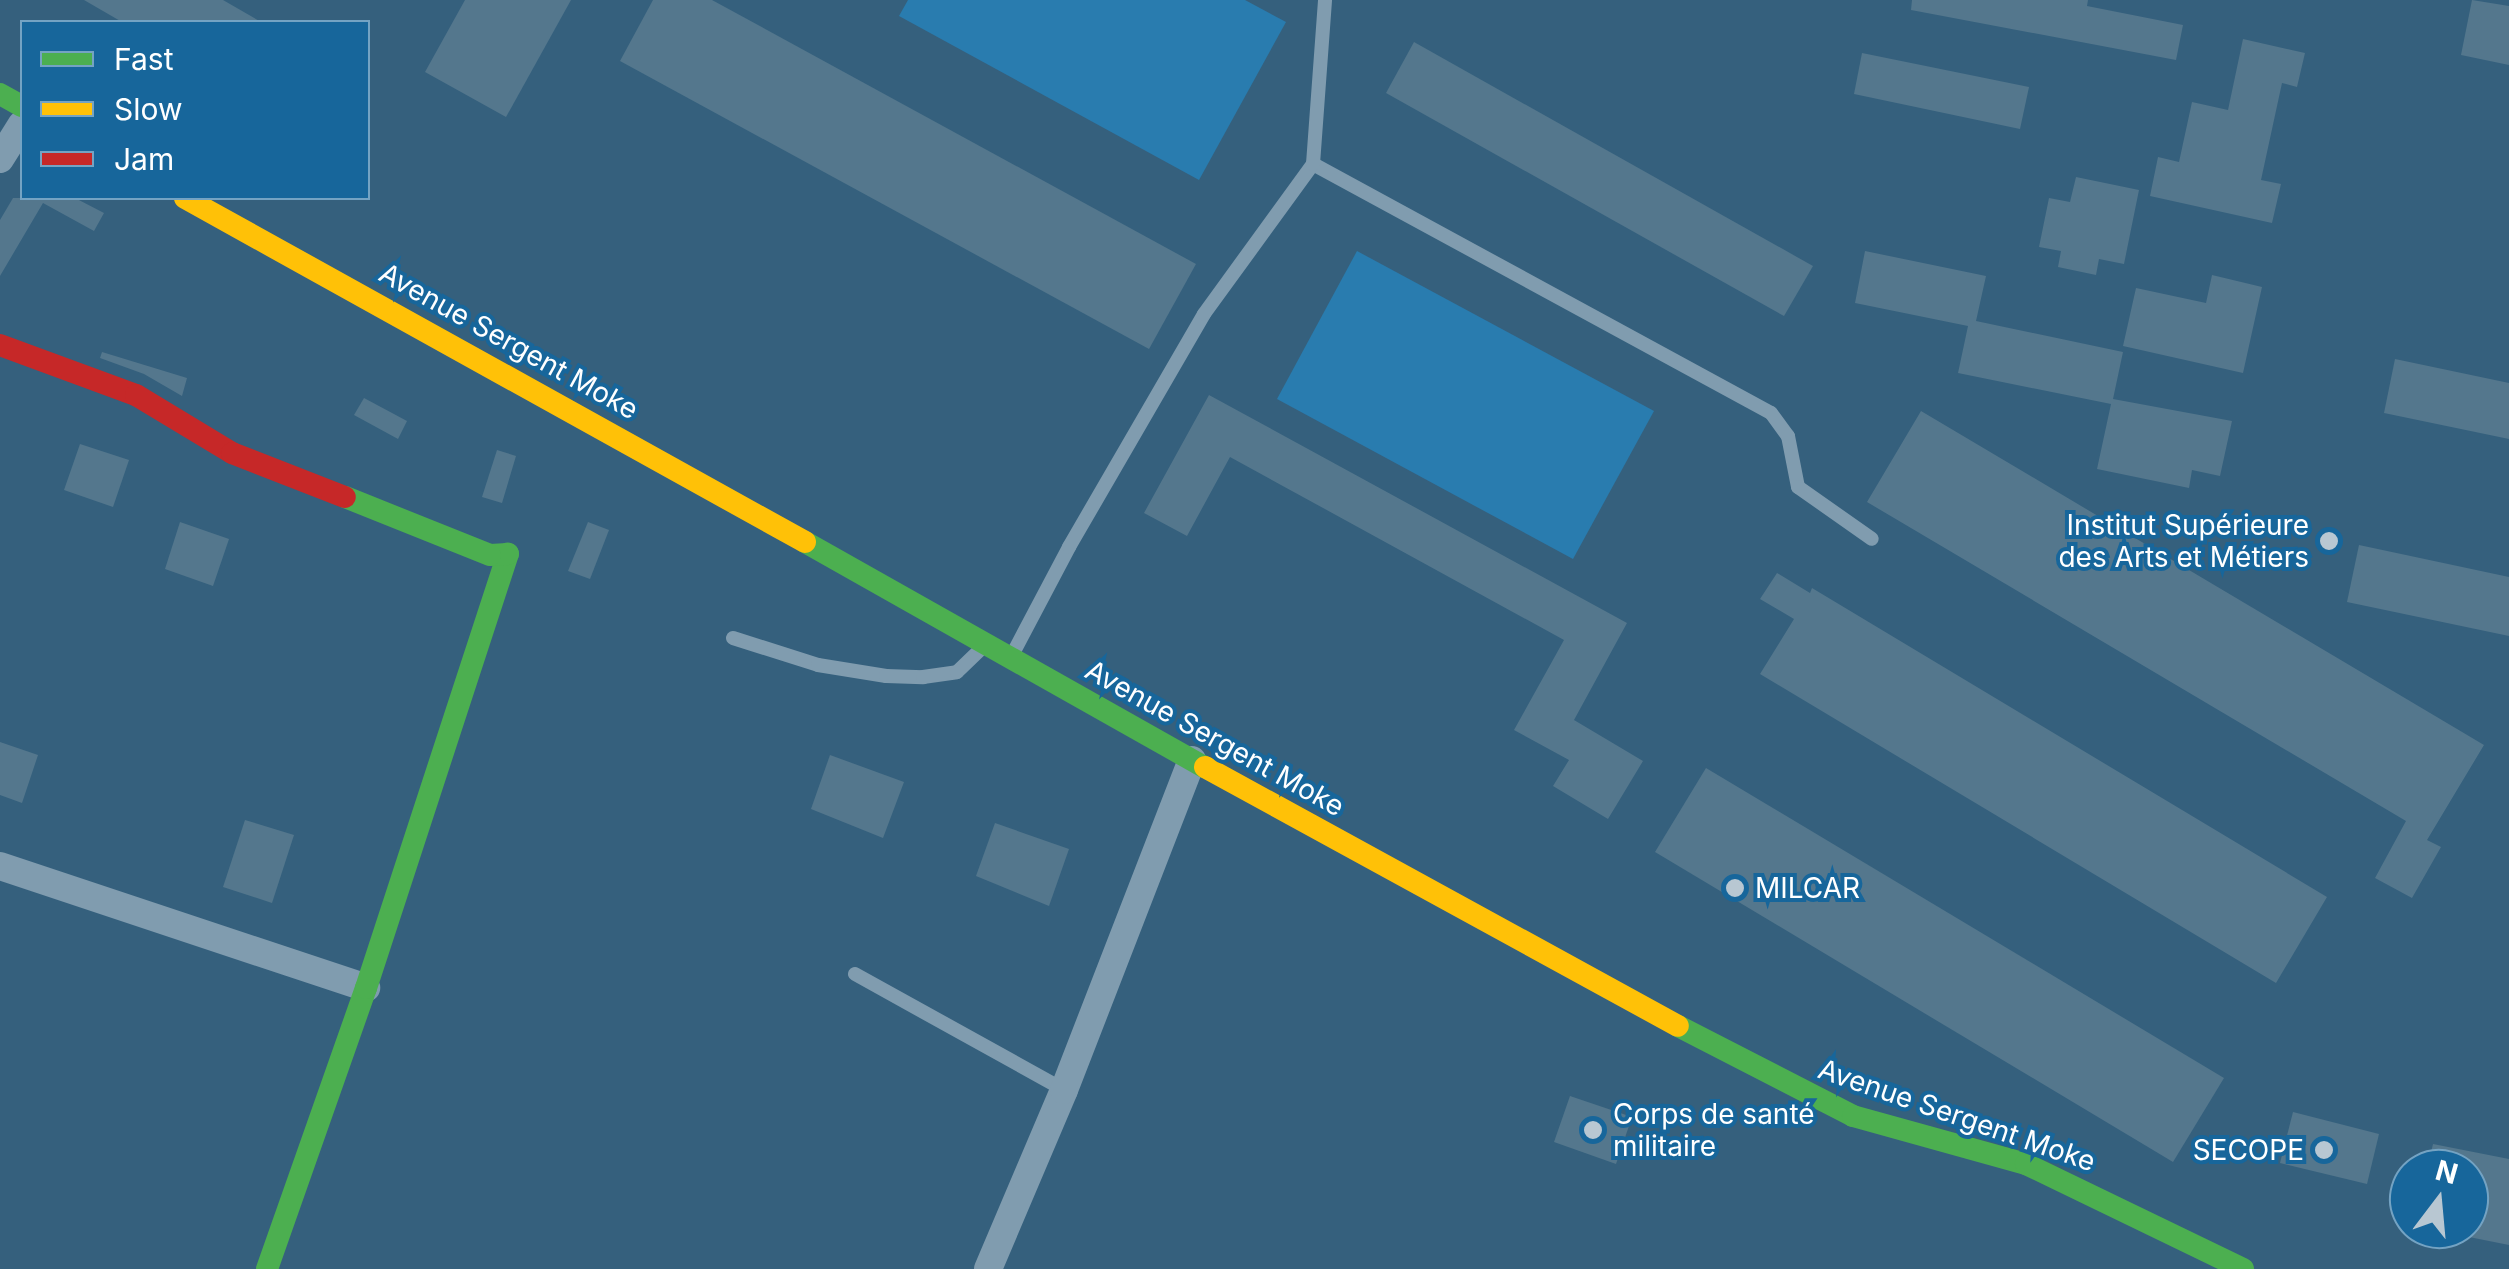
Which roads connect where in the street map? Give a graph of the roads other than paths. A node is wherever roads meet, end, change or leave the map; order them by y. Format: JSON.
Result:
{"nodes":[{"id":1,"x":1325,"y":0,"type":"edge"},
{"id":2,"x":20,"y":127,"type":"edge"},
{"id":3,"x":0,"y":159,"type":"edge"},
{"id":4,"x":1313,"y":164,"type":"junction"},
{"id":5,"x":189,"y":200,"type":"edge"},
{"id":6,"x":0,"y":346,"type":"edge"},
{"id":7,"x":1872,"y":539,"type":"dead end"},
{"id":8,"x":734,"y":638,"type":"dead end"},
{"id":9,"x":984,"y":644,"type":"junction"},
{"id":10,"x":1010,"y":660,"type":"junction"},
{"id":11,"x":1192,"y":760,"type":"junction"},
{"id":12,"x":0,"y":866,"type":"edge"},
{"id":13,"x":855,"y":974,"type":"dead end"},
{"id":14,"x":366,"y":988,"type":"junction"},
{"id":15,"x":1064,"y":1090,"type":"junction"},
{"id":16,"x":267,"y":1269,"type":"edge"},
{"id":17,"x":988,"y":1269,"type":"edge"},
{"id":18,"x":2243,"y":1269,"type":"edge"}],
"edges":[{"from":1,"to":4,"type":"lane"},
{"from":2,"to":3,"type":"street"},
{"from":4,"to":7,"type":"lane"},
{"from":4,"to":10,"type":"lane"},
{"from":5,"to":9,"type":"main road","name":"Avenue Sergent Moke"},
{"from":6,"to":14,"type":"main road"},
{"from":8,"to":9,"type":"lane"},
{"from":9,"to":10,"type":"main road","name":"Avenue Sergent Moke"},
{"from":10,"to":11,"type":"main road","name":"Avenue Sergent Moke"},
{"from":11,"to":15,"type":"street"},
{"from":11,"to":18,"type":"main road","name":"Avenue Sergent Moke"},
{"from":12,"to":14,"type":"street"},
{"from":13,"to":15,"type":"lane"},
{"from":14,"to":16,"type":"main road"},
{"from":15,"to":17,"type":"street"}]}
